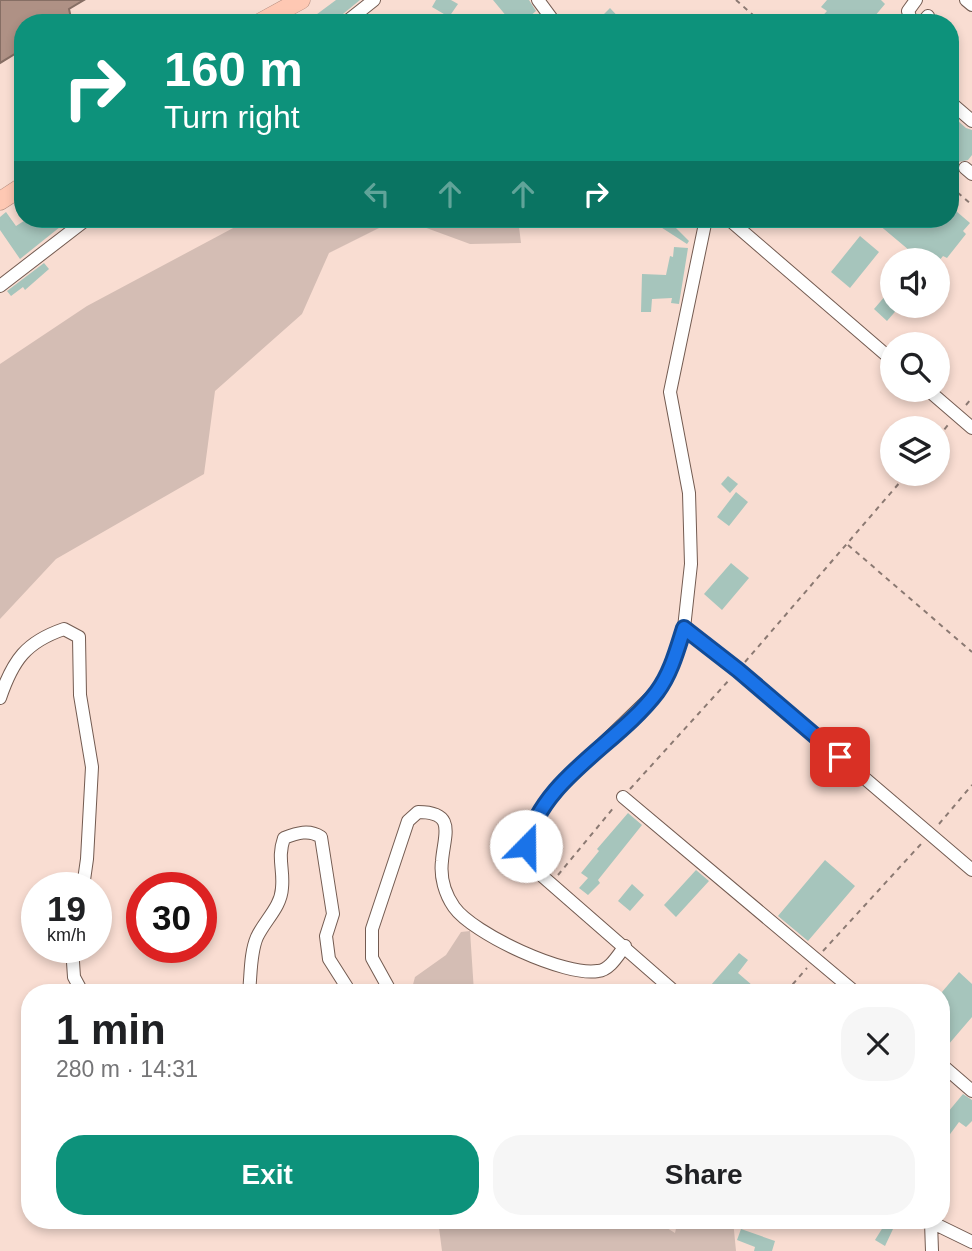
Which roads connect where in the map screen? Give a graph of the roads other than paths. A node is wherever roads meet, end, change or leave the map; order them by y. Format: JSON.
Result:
{"nodes":[{"id":1,"x":301,"y":0,"type":"edge"},
{"id":2,"x":374,"y":0,"type":"edge"},
{"id":3,"x":967,"y":0,"type":"edge"},
{"id":4,"x":972,"y":5,"type":"edge"},
{"id":5,"x":275,"y":14,"type":"edge"},
{"id":6,"x":356,"y":14,"type":"edge"},
{"id":7,"x":75,"y":228,"type":"edge"},
{"id":8,"x":704,"y":228,"type":"edge"},
{"id":9,"x":742,"y":228,"type":"edge"},
{"id":10,"x":0,"y":286,"type":"edge"},
{"id":11,"x":880,"y":349,"type":"edge"},
{"id":12,"x":942,"y":402,"type":"edge"},
{"id":13,"x":972,"y":428,"type":"edge"},
{"id":14,"x":684,"y":628,"type":"junction"},
{"id":15,"x":0,"y":698,"type":"edge"},
{"id":16,"x":623,"y":797,"type":"road end"},
{"id":17,"x":972,"y":870,"type":"edge"},
{"id":18,"x":85,"y":872,"type":"edge"},
{"id":19,"x":625,"y":946,"type":"junction"},
{"id":20,"x":73,"y":963,"type":"edge"},
{"id":21,"x":78,"y":984,"type":"edge"},
{"id":22,"x":250,"y":984,"type":"edge"},
{"id":23,"x":345,"y":984,"type":"edge"},
{"id":24,"x":386,"y":984,"type":"edge"},
{"id":25,"x":666,"y":984,"type":"edge"},
{"id":26,"x":845,"y":984,"type":"edge"},
{"id":27,"x":950,"y":1072,"type":"edge"},
{"id":28,"x":972,"y":1091,"type":"edge"},
{"id":29,"x":931,"y":1229,"type":"edge"},
{"id":30,"x":945,"y":1229,"type":"edge"},
{"id":31,"x":972,"y":1244,"type":"edge"},
{"id":32,"x":932,"y":1251,"type":"edge"},
{"id":33,"x":964,"y":1251,"type":"edge"}],
"edges":[{"from":1,"to":5,"type":"highway"},
{"from":2,"to":6,"type":"street"},
{"from":3,"to":4,"type":"street"},
{"from":7,"to":10,"type":"street"},
{"from":8,"to":14,"type":"street"},
{"from":9,"to":11,"type":"street"},
{"from":12,"to":13,"type":"street"},
{"from":14,"to":17,"type":"street"},
{"from":14,"to":19,"type":"street"},
{"from":15,"to":18,"type":"street"},
{"from":16,"to":26,"type":"street"},
{"from":19,"to":24,"type":"street"},
{"from":19,"to":25,"type":"street"},
{"from":20,"to":21,"type":"street"},
{"from":22,"to":23,"type":"street"},
{"from":27,"to":28,"type":"street"},
{"from":29,"to":32,"type":"street"},
{"from":30,"to":31,"type":"street"},
{"from":31,"to":33,"type":"street"}]}
